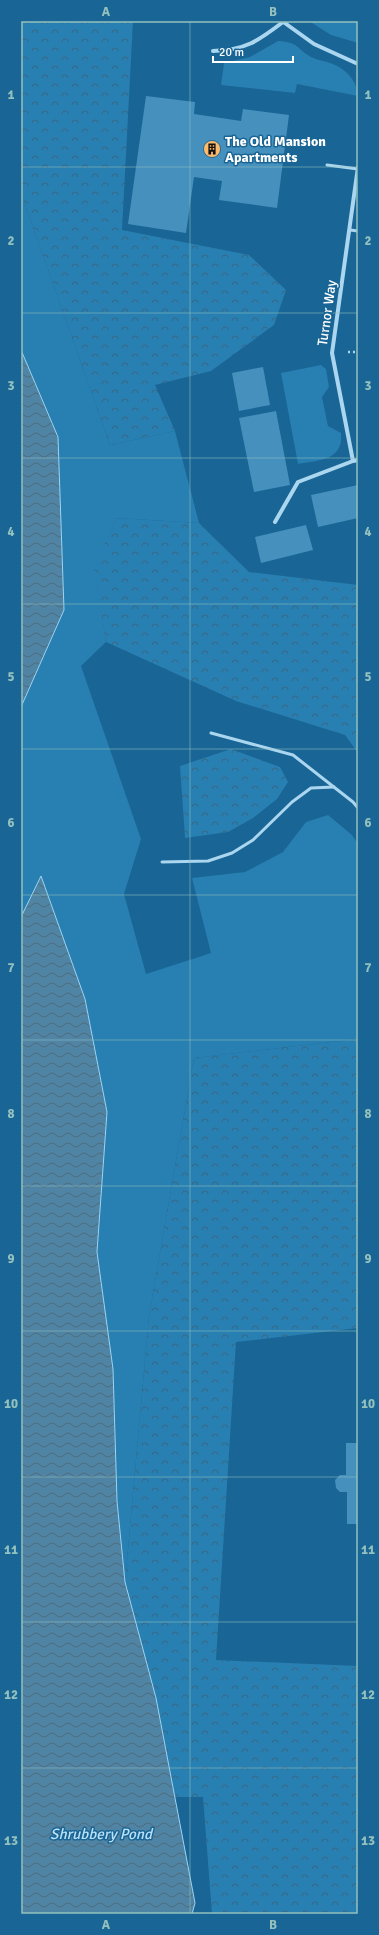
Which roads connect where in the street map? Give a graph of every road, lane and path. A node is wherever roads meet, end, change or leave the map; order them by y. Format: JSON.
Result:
{"nodes":[{"id":1,"x":283,"y":21,"type":"edge"},
{"id":2,"x":213,"y":51,"type":"dead end"},
{"id":3,"x":358,"y":64,"type":"edge"},
{"id":4,"x":327,"y":165,"type":"dead end"},
{"id":5,"x":358,"y":168,"type":"edge"},
{"id":6,"x":350,"y":230,"type":"junction"},
{"id":7,"x":358,"y":231,"type":"edge"},
{"id":8,"x":356,"y":461,"type":"edge"},
{"id":9,"x":275,"y":522,"type":"dead end"},
{"id":10,"x":211,"y":733,"type":"dead end"},
{"id":11,"x":334,"y":787,"type":"junction"},
{"id":12,"x":358,"y":808,"type":"edge"},
{"id":13,"x":162,"y":862,"type":"dead end"}],
"edges":[{"from":1,"to":2,"type":"street"},
{"from":1,"to":3,"type":"street"},
{"from":4,"to":5,"type":"lane"},
{"from":5,"to":6,"type":"street","name":"Turnor Way"},
{"from":6,"to":7,"type":"lane"},
{"from":6,"to":8,"type":"street","name":"Turnor Way"},
{"from":8,"to":9,"type":"street","name":"Turnor Way"},
{"from":10,"to":11,"type":"lane"},
{"from":11,"to":12,"type":"lane"},
{"from":11,"to":13,"type":"lane"}]}
